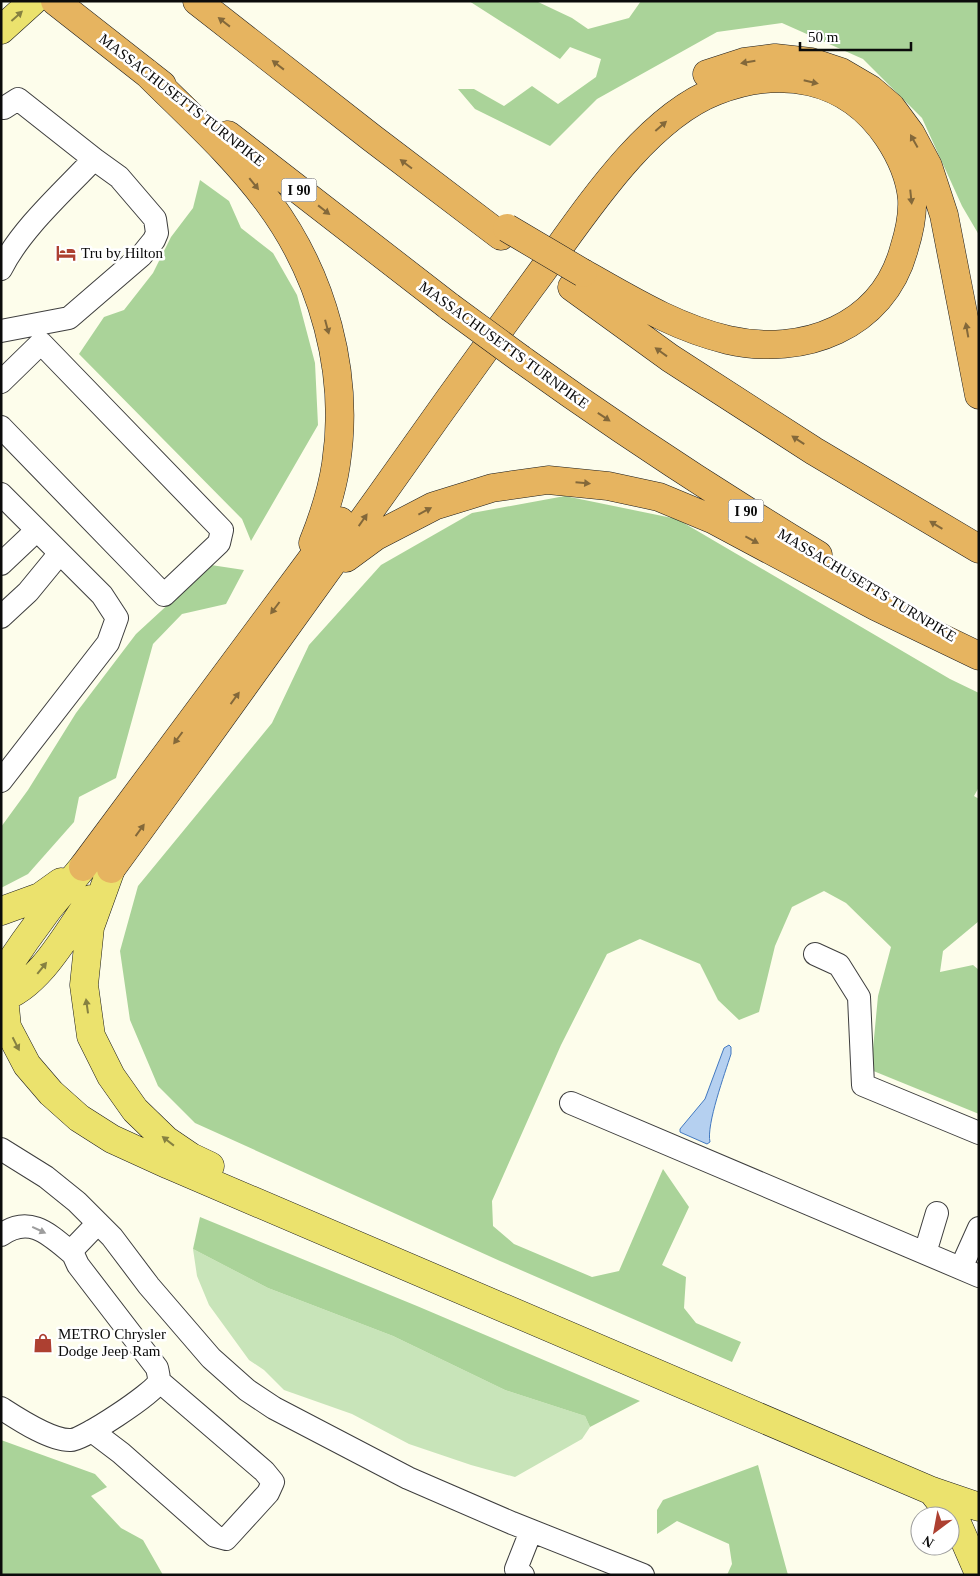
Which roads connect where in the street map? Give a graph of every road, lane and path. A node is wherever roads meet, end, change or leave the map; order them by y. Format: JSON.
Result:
{"nodes":[{"id":1,"x":33,"y":1,"type":"edge"},
{"id":2,"x":55,"y":1,"type":"edge"},
{"id":3,"x":197,"y":1,"type":"edge"},
{"id":4,"x":1,"y":30,"type":"edge"},
{"id":5,"x":147,"y":73,"type":"junction"},
{"id":6,"x":2,"y":108,"type":"edge"},
{"id":7,"x":94,"y":159,"type":"junction"},
{"id":8,"x":1,"y":269,"type":"edge"},
{"id":9,"x":577,"y":280,"type":"junction"},
{"id":10,"x":1,"y":331,"type":"edge"},
{"id":11,"x":1,"y":382,"type":"edge"},
{"id":12,"x":979,"y":395,"type":"edge"},
{"id":13,"x":1,"y":427,"type":"edge"},
{"id":14,"x":1,"y":494,"type":"edge"},
{"id":15,"x":37,"y":530,"type":"junction"},
{"id":16,"x":979,"y":549,"type":"edge"},
{"id":17,"x":60,"y":553,"type":"junction"},
{"id":18,"x":1,"y":564,"type":"edge"},
{"id":19,"x":315,"y":571,"type":"junction"},
{"id":20,"x":1,"y":617,"type":"edge"},
{"id":21,"x":979,"y":654,"type":"edge"},
{"id":22,"x":1,"y":781,"type":"edge"},
{"id":23,"x":83,"y":867,"type":"junction"},
{"id":24,"x":111,"y":869,"type":"junction"},
{"id":25,"x":1,"y":911,"type":"edge"},
{"id":26,"x":815,"y":954,"type":"dead end"},
{"id":27,"x":2,"y":998,"type":"edge"},
{"id":28,"x":571,"y":1103,"type":"dead end"},
{"id":29,"x":979,"y":1133,"type":"edge"},
{"id":30,"x":2,"y":1151,"type":"edge"},
{"id":31,"x":937,"y":1212,"type":"dead end"},
{"id":32,"x":98,"y":1223,"type":"junction"},
{"id":33,"x":979,"y":1228,"type":"edge"},
{"id":34,"x":1,"y":1235,"type":"edge"},
{"id":35,"x":925,"y":1253,"type":"junction"},
{"id":36,"x":73,"y":1254,"type":"junction"},
{"id":37,"x":970,"y":1272,"type":"edge"},
{"id":38,"x":159,"y":1381,"type":"junction"},
{"id":39,"x":1,"y":1408,"type":"edge"},
{"id":40,"x":92,"y":1431,"type":"junction"},
{"id":41,"x":932,"y":1491,"type":"junction"},
{"id":42,"x":979,"y":1501,"type":"edge"},
{"id":43,"x":979,"y":1507,"type":"edge"},
{"id":44,"x":531,"y":1531,"type":"junction"},
{"id":45,"x":977,"y":1569,"type":"edge"},
{"id":46,"x":523,"y":1575,"type":"edge"},
{"id":47,"x":643,"y":1575,"type":"edge"}],
"edges":[{"from":4,"to":1,"type":"main road","one_way":true},
{"from":2,"to":5,"type":"highway","name":"MASSACHUSETTS TURNPIKE","number":"I 90"},
{"from":9,"to":3,"type":"highway","one_way":true,"bridge":true},
{"from":5,"to":19,"type":"highway","one_way":true},
{"from":5,"to":21,"type":"highway","name":"MASSACHUSETTS TURNPIKE","number":"I 90","one_way":true,"bridge":true},
{"from":6,"to":7,"type":"lane"},
{"from":7,"to":8,"type":"lane"},
{"from":7,"to":10,"type":"lane"},
{"from":16,"to":9,"type":"highway","one_way":true},
{"from":19,"to":9,"type":"highway","one_way":true},
{"from":11,"to":13,"type":"lane"},
{"from":12,"to":19,"type":"highway","one_way":true},
{"from":14,"to":15,"type":"lane"},
{"from":15,"to":17,"type":"lane"},
{"from":15,"to":18,"type":"lane"},
{"from":17,"to":20,"type":"lane"},
{"from":17,"to":22,"type":"lane"},
{"from":19,"to":21,"type":"highway","one_way":true},
{"from":19,"to":23,"type":"highway","one_way":true},
{"from":24,"to":19,"type":"highway","one_way":true},
{"from":23,"to":25,"type":"main road"},
{"from":23,"to":27,"type":"main road"},
{"from":27,"to":24,"type":"main road","one_way":true},
{"from":42,"to":24,"type":"main road","one_way":true},
{"from":26,"to":29,"type":"lane"},
{"from":27,"to":41,"type":"main road","one_way":true},
{"from":28,"to":35,"type":"lane"},
{"from":30,"to":32,"type":"lane"},
{"from":31,"to":35,"type":"lane"},
{"from":32,"to":36,"type":"lane"},
{"from":32,"to":44,"type":"lane"},
{"from":33,"to":37,"type":"lane"},
{"from":34,"to":36,"type":"lane","one_way":true},
{"from":35,"to":37,"type":"lane"},
{"from":36,"to":38,"type":"lane"},
{"from":38,"to":40,"type":"lane"},
{"from":38,"to":40,"type":"lane"},
{"from":39,"to":40,"type":"lane"},
{"from":41,"to":43,"type":"main road"},
{"from":41,"to":45,"type":"main road"},
{"from":44,"to":46,"type":"lane"},
{"from":44,"to":47,"type":"lane"}]}
